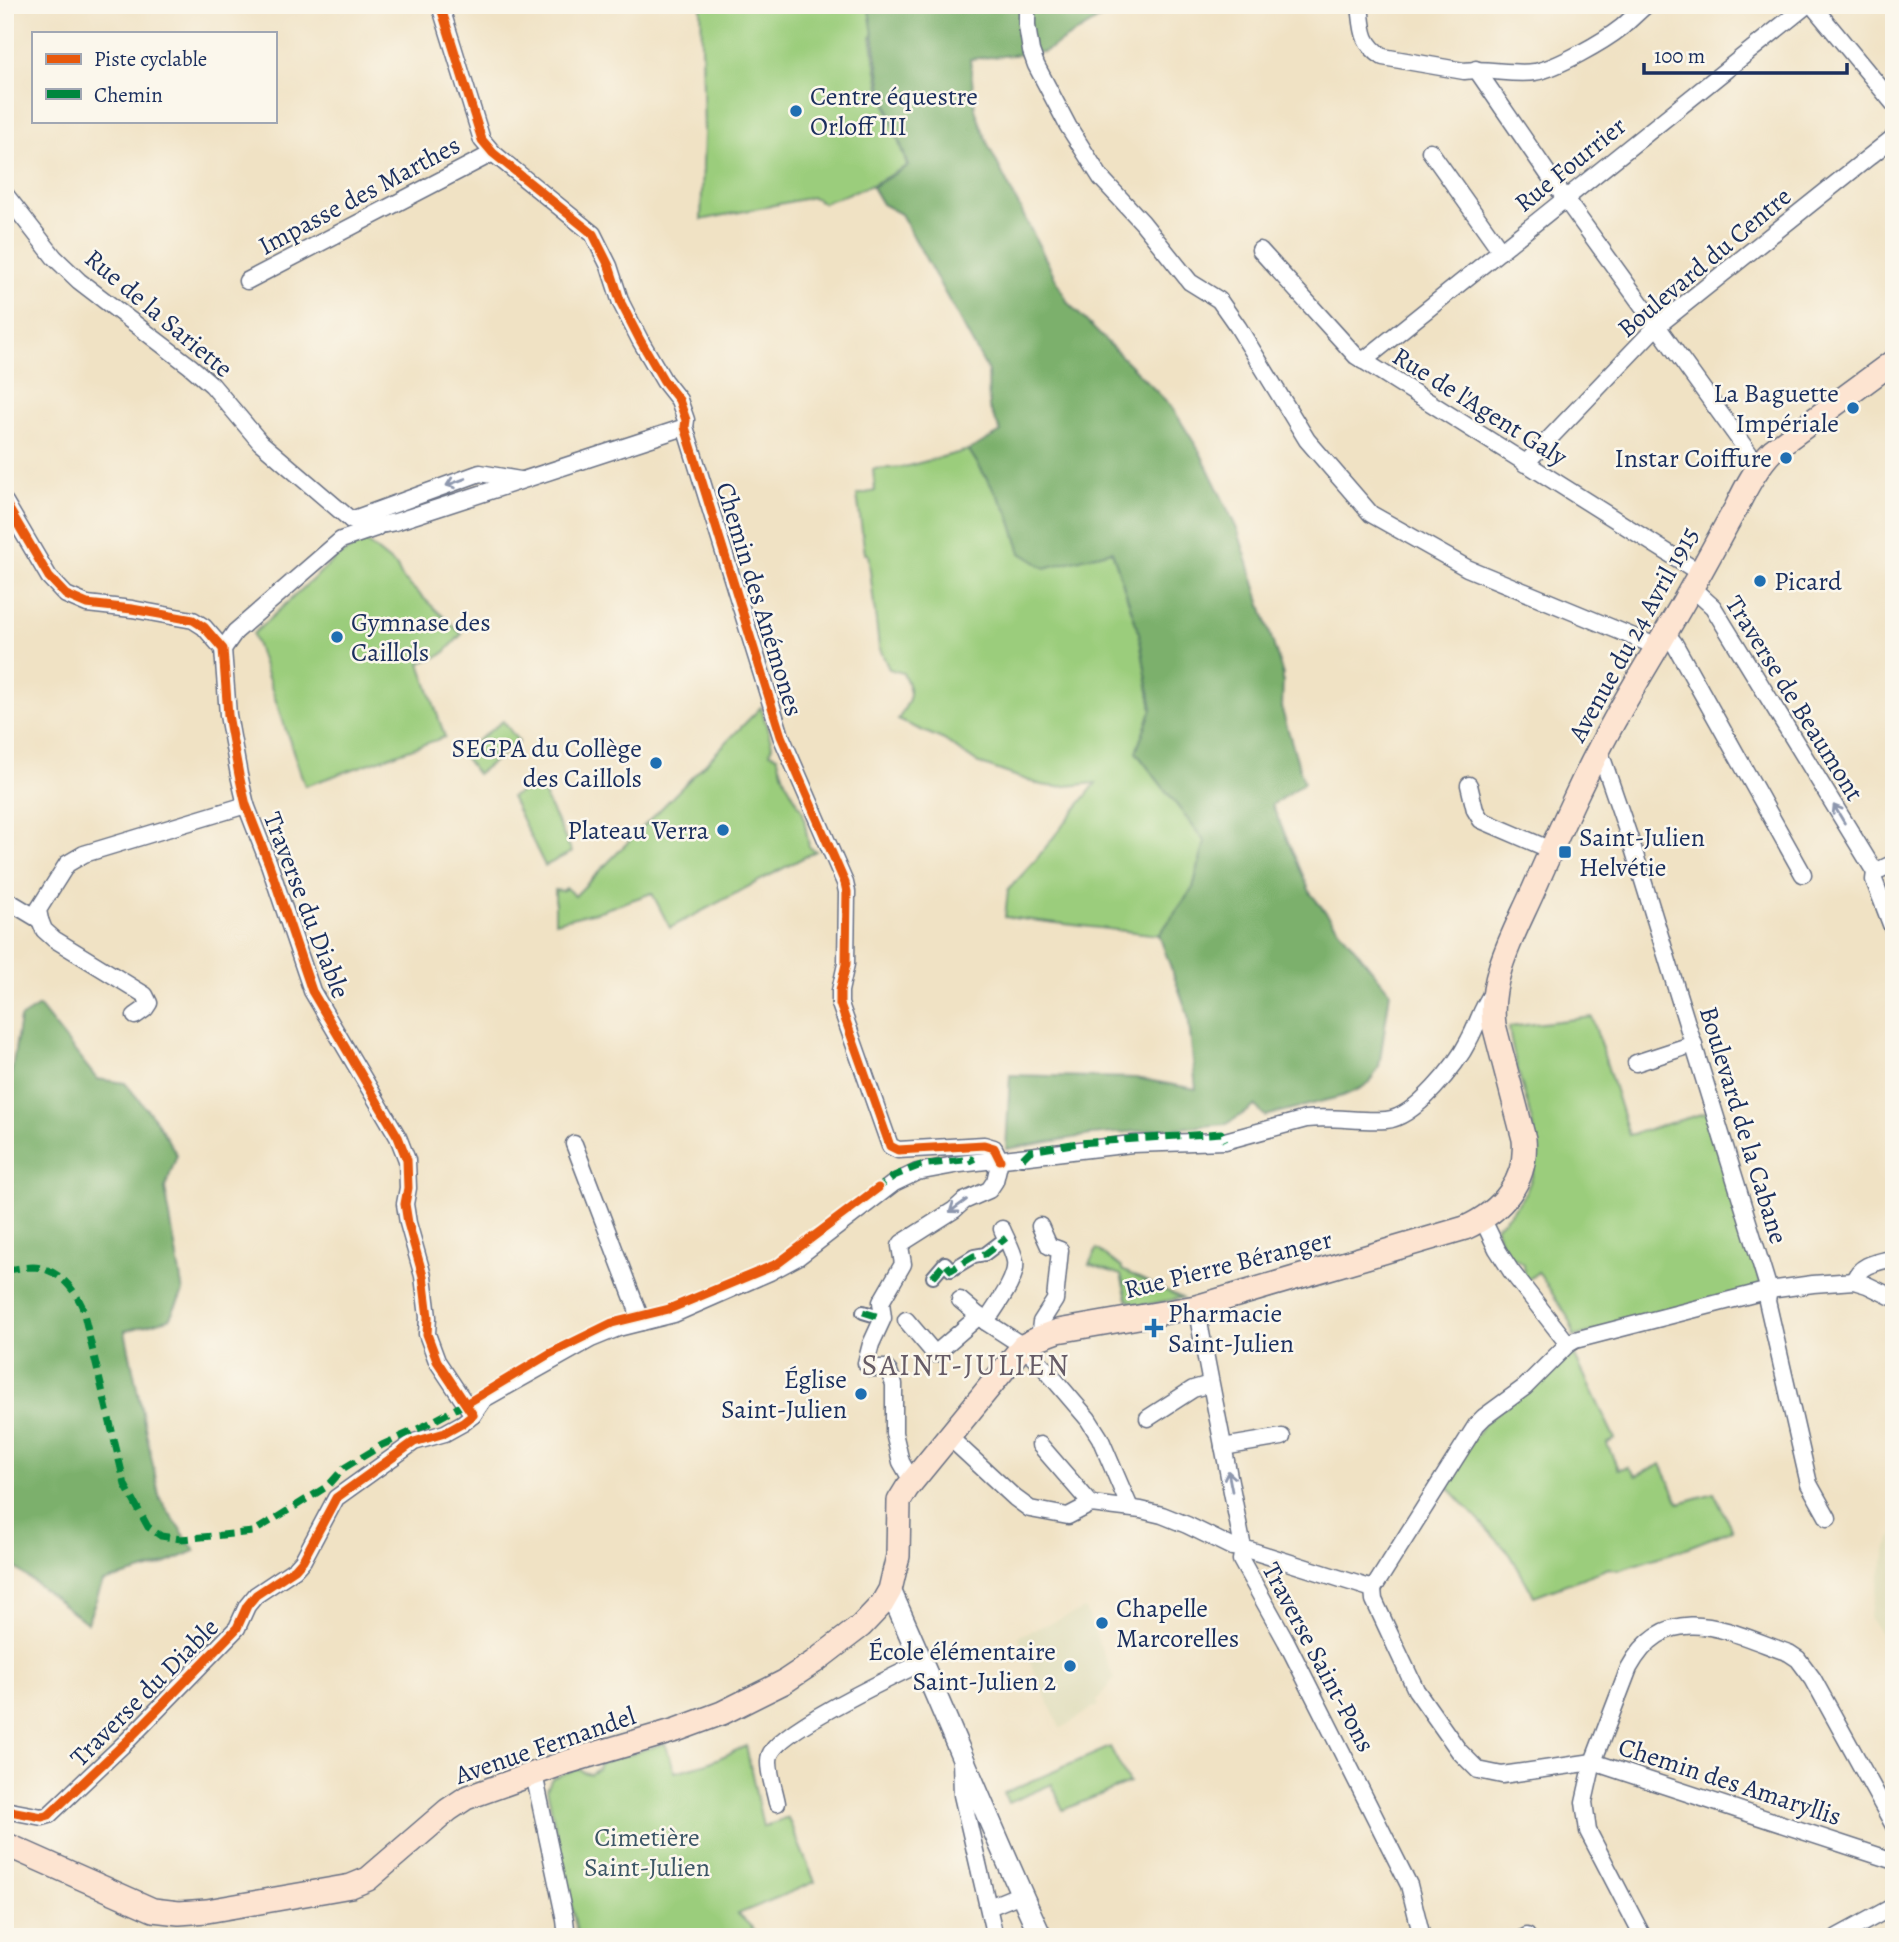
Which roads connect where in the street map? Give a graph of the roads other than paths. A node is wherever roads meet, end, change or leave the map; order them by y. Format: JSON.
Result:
{"nodes":[{"id":1,"x":440,"y":5,"type":"edge"},
{"id":2,"x":1027,"y":5,"type":"edge"},
{"id":3,"x":1360,"y":5,"type":"edge"},
{"id":4,"x":1646,"y":5,"type":"edge"},
{"id":5,"x":1810,"y":5,"type":"edge"},
{"id":6,"x":1476,"y":69,"type":"junction"},
{"id":7,"x":1894,"y":104,"type":"edge"},
{"id":8,"x":1894,"y":137,"type":"edge"},
{"id":9,"x":1430,"y":151,"type":"dead end"},
{"id":10,"x":493,"y":153,"type":"junction"},
{"id":11,"x":5,"y":194,"type":"edge"},
{"id":12,"x":1566,"y":200,"type":"junction"},
{"id":13,"x":1260,"y":250,"type":"dead end"},
{"id":14,"x":1501,"y":251,"type":"junction"},
{"id":15,"x":247,"y":281,"type":"dead end"},
{"id":16,"x":1656,"y":327,"type":"junction"},
{"id":17,"x":1363,"y":361,"type":"junction"},
{"id":18,"x":1894,"y":361,"type":"edge"},
{"id":19,"x":685,"y":427,"type":"junction"},
{"id":20,"x":1525,"y":464,"type":"junction"},
{"id":21,"x":1759,"y":467,"type":"junction"},
{"id":22,"x":522,"y":480,"type":"junction"},
{"id":23,"x":5,"y":502,"type":"edge"},
{"id":24,"x":351,"y":520,"type":"junction"},
{"id":25,"x":385,"y":525,"type":"junction"},
{"id":26,"x":341,"y":540,"type":"junction"},
{"id":27,"x":1696,"y":581,"type":"junction"},
{"id":28,"x":1662,"y":640,"type":"junction"},
{"id":29,"x":223,"y":649,"type":"junction"},
{"id":30,"x":1599,"y":749,"type":"junction"},
{"id":31,"x":1469,"y":785,"type":"dead end"},
{"id":32,"x":246,"y":805,"type":"junction"},
{"id":33,"x":1551,"y":850,"type":"junction"},
{"id":34,"x":1894,"y":863,"type":"edge"},
{"id":35,"x":1875,"y":872,"type":"junction"},
{"id":36,"x":1803,"y":874,"type":"dead end"},
{"id":37,"x":5,"y":899,"type":"edge"},
{"id":38,"x":40,"y":920,"type":"junction"},
{"id":39,"x":1894,"y":932,"type":"edge"},
{"id":40,"x":1494,"y":990,"type":"junction"},
{"id":41,"x":135,"y":1016,"type":"dead end"},
{"id":42,"x":1694,"y":1044,"type":"junction"},
{"id":43,"x":1636,"y":1063,"type":"dead end"},
{"id":44,"x":574,"y":1144,"type":"dead end"},
{"id":45,"x":1000,"y":1160,"type":"junction"},
{"id":46,"x":1483,"y":1220,"type":"junction"},
{"id":47,"x":1040,"y":1226,"type":"dead end"},
{"id":48,"x":1004,"y":1234,"type":"joint"},
{"id":49,"x":1894,"y":1258,"type":"edge"},
{"id":50,"x":933,"y":1277,"type":"dead end"},
{"id":51,"x":1854,"y":1281,"type":"junction"},
{"id":52,"x":1769,"y":1290,"type":"junction"},
{"id":53,"x":960,"y":1300,"type":"dead end"},
{"id":54,"x":1893,"y":1302,"type":"edge"},
{"id":55,"x":1196,"y":1307,"type":"junction"},
{"id":56,"x":863,"y":1312,"type":"dead end"},
{"id":57,"x":883,"y":1318,"type":"junction"},
{"id":58,"x":983,"y":1319,"type":"junction"},
{"id":59,"x":906,"y":1320,"type":"dead end"},
{"id":60,"x":642,"y":1322,"type":"junction"},
{"id":61,"x":1031,"y":1342,"type":"junction"},
{"id":62,"x":1568,"y":1344,"type":"junction"},
{"id":63,"x":1210,"y":1384,"type":"junction"},
{"id":64,"x":473,"y":1415,"type":"junction"},
{"id":65,"x":1148,"y":1418,"type":"dead end"},
{"id":66,"x":948,"y":1436,"type":"junction"},
{"id":67,"x":1282,"y":1437,"type":"dead end"},
{"id":68,"x":1040,"y":1445,"type":"dead end"},
{"id":69,"x":1223,"y":1447,"type":"junction"},
{"id":70,"x":912,"y":1481,"type":"junction"},
{"id":71,"x":1091,"y":1504,"type":"junction"},
{"id":72,"x":1130,"y":1508,"type":"junction"},
{"id":73,"x":1828,"y":1518,"type":"dead end"},
{"id":74,"x":1243,"y":1548,"type":"junction"},
{"id":75,"x":1373,"y":1589,"type":"junction"},
{"id":76,"x":890,"y":1590,"type":"junction"},
{"id":77,"x":923,"y":1662,"type":"junction"},
{"id":78,"x":961,"y":1754,"type":"junction"},
{"id":79,"x":1593,"y":1762,"type":"junction"},
{"id":80,"x":534,"y":1774,"type":"junction"},
{"id":81,"x":777,"y":1803,"type":"dead end"},
{"id":82,"x":5,"y":1810,"type":"edge"},
{"id":83,"x":1894,"y":1826,"type":"edge"},
{"id":84,"x":5,"y":1844,"type":"edge"},
{"id":85,"x":1894,"y":1861,"type":"edge"},
{"id":86,"x":1021,"y":1894,"type":"junction"},
{"id":87,"x":1894,"y":1906,"type":"edge"},
{"id":88,"x":989,"y":1907,"type":"junction"},
{"id":89,"x":567,"y":1937,"type":"edge"},
{"id":90,"x":995,"y":1937,"type":"edge"},
{"id":91,"x":1041,"y":1937,"type":"edge"},
{"id":92,"x":1422,"y":1937,"type":"edge"},
{"id":93,"x":1643,"y":1937,"type":"edge"},
{"id":94,"x":1836,"y":1937,"type":"edge"}],
"edges":[{"from":1,"to":10,"type":"street","name":"Chemin des Anémones"},
{"from":2,"to":28,"type":"street"},
{"from":3,"to":6,"type":"street"},
{"from":4,"to":6,"type":"street"},
{"from":5,"to":7,"type":"street"},
{"from":5,"to":12,"type":"street","name":"Rue Fourrier"},
{"from":6,"to":12,"type":"street"},
{"from":8,"to":16,"type":"street","name":"Boulevard du Centre"},
{"from":9,"to":14,"type":"street"},
{"from":10,"to":15,"type":"street","name":"Impasse des Marthes"},
{"from":10,"to":19,"type":"street","name":"Chemin des Anémones"},
{"from":11,"to":24,"type":"street","name":"Rue de la Sariette"},
{"from":12,"to":14,"type":"street","name":"Rue Fourrier"},
{"from":12,"to":16,"type":"street"},
{"from":13,"to":17,"type":"street","name":"Rue de l'Agent Galy"},
{"from":14,"to":17,"type":"street","name":"Rue Fourrier"},
{"from":16,"to":20,"type":"street","name":"Boulevard du Centre"},
{"from":16,"to":21,"type":"street"},
{"from":17,"to":20,"type":"street","name":"Rue de l'Agent Galy"},
{"from":18,"to":21,"type":"main road","name":"Avenue du 24 Avril 1915"},
{"from":19,"to":22,"type":"street"},
{"from":19,"to":45,"type":"street","name":"Chemin des Anémones"},
{"from":20,"to":27,"type":"street","name":"Rue de l'Agent Galy"},
{"from":21,"to":27,"type":"main road","name":"Avenue du 24 Avril 1915"},
{"from":22,"to":24,"type":"street","one_way":true},
{"from":22,"to":25,"type":"street"},
{"from":23,"to":29,"type":"street"},
{"from":24,"to":25,"type":"street"},
{"from":24,"to":26,"type":"street"},
{"from":25,"to":26,"type":"street"},
{"from":26,"to":29,"type":"street"},
{"from":27,"to":28,"type":"main road","name":"Avenue du 24 Avril 1915"},
{"from":35,"to":27,"type":"street","name":"Traverse de Beaumont","one_way":true},
{"from":28,"to":30,"type":"main road","name":"Avenue du 24 Avril 1915"},
{"from":28,"to":36,"type":"street"},
{"from":29,"to":32,"type":"street","name":"Traverse du Diable"},
{"from":30,"to":33,"type":"main road","name":"Avenue du 24 Avril 1915"},
{"from":30,"to":42,"type":"street","name":"Boulevard de la Cabane"},
{"from":31,"to":33,"type":"street"},
{"from":32,"to":38,"type":"street"},
{"from":32,"to":64,"type":"street","name":"Traverse du Diable"},
{"from":33,"to":40,"type":"main road","name":"Avenue du 24 Avril 1915"},
{"from":34,"to":35,"type":"street"},
{"from":35,"to":39,"type":"street","name":"Traverse de Beaumont"},
{"from":37,"to":38,"type":"street"},
{"from":38,"to":41,"type":"street"},
{"from":40,"to":45,"type":"street"},
{"from":40,"to":46,"type":"main road","name":"Rue Pierre Béranger"},
{"from":42,"to":43,"type":"street"},
{"from":42,"to":52,"type":"street","name":"Boulevard de la Cabane"},
{"from":44,"to":60,"type":"street"},
{"from":45,"to":57,"type":"street","one_way":true},
{"from":45,"to":60,"type":"street"},
{"from":46,"to":55,"type":"main road","name":"Rue Pierre Béranger"},
{"from":46,"to":62,"type":"street"},
{"from":47,"to":61,"type":"street"},
{"from":48,"to":50,"type":"street"},
{"from":48,"to":58,"type":"street"},
{"from":49,"to":51,"type":"street"},
{"from":51,"to":52,"type":"street"},
{"from":51,"to":54,"type":"street"},
{"from":52,"to":62,"type":"street"},
{"from":52,"to":73,"type":"street","name":"Boulevard de la Cabane"},
{"from":53,"to":58,"type":"street"},
{"from":55,"to":61,"type":"main road","name":"Rue Pierre Béranger"},
{"from":55,"to":63,"type":"street","name":"Traverse Saint-Pons"},
{"from":56,"to":57,"type":"street"},
{"from":57,"to":70,"type":"street"},
{"from":58,"to":59,"type":"street"},
{"from":58,"to":61,"type":"street"},
{"from":60,"to":64,"type":"street"},
{"from":61,"to":66,"type":"main road"},
{"from":61,"to":72,"type":"street"},
{"from":62,"to":75,"type":"street"},
{"from":63,"to":65,"type":"street"},
{"from":63,"to":69,"type":"street","name":"Traverse Saint-Pons"},
{"from":64,"to":82,"type":"street","name":"Traverse du Diable"},
{"from":66,"to":70,"type":"main road"},
{"from":66,"to":71,"type":"street"},
{"from":67,"to":69,"type":"street"},
{"from":68,"to":71,"type":"street"},
{"from":74,"to":69,"type":"street","name":"Traverse Saint-Pons","one_way":true},
{"from":70,"to":76,"type":"main road"},
{"from":71,"to":72,"type":"street"},
{"from":72,"to":74,"type":"street"},
{"from":74,"to":75,"type":"street"},
{"from":74,"to":92,"type":"street","name":"Traverse Saint-Pons"},
{"from":75,"to":79,"type":"street","name":"Chemin des Amaryllis"},
{"from":76,"to":77,"type":"street"},
{"from":76,"to":80,"type":"main road","name":"Avenue Fernandel"},
{"from":77,"to":78,"type":"street"},
{"from":77,"to":81,"type":"street"},
{"from":78,"to":86,"type":"street"},
{"from":78,"to":88,"type":"street"},
{"from":79,"to":83,"type":"street"},
{"from":79,"to":85,"type":"street","name":"Chemin des Amaryllis"},
{"from":79,"to":93,"type":"street"},
{"from":80,"to":84,"type":"main road","name":"Avenue Fernandel"},
{"from":80,"to":89,"type":"street"},
{"from":86,"to":88,"type":"street"},
{"from":86,"to":91,"type":"street"},
{"from":87,"to":94,"type":"street"},
{"from":88,"to":90,"type":"street"}]}
